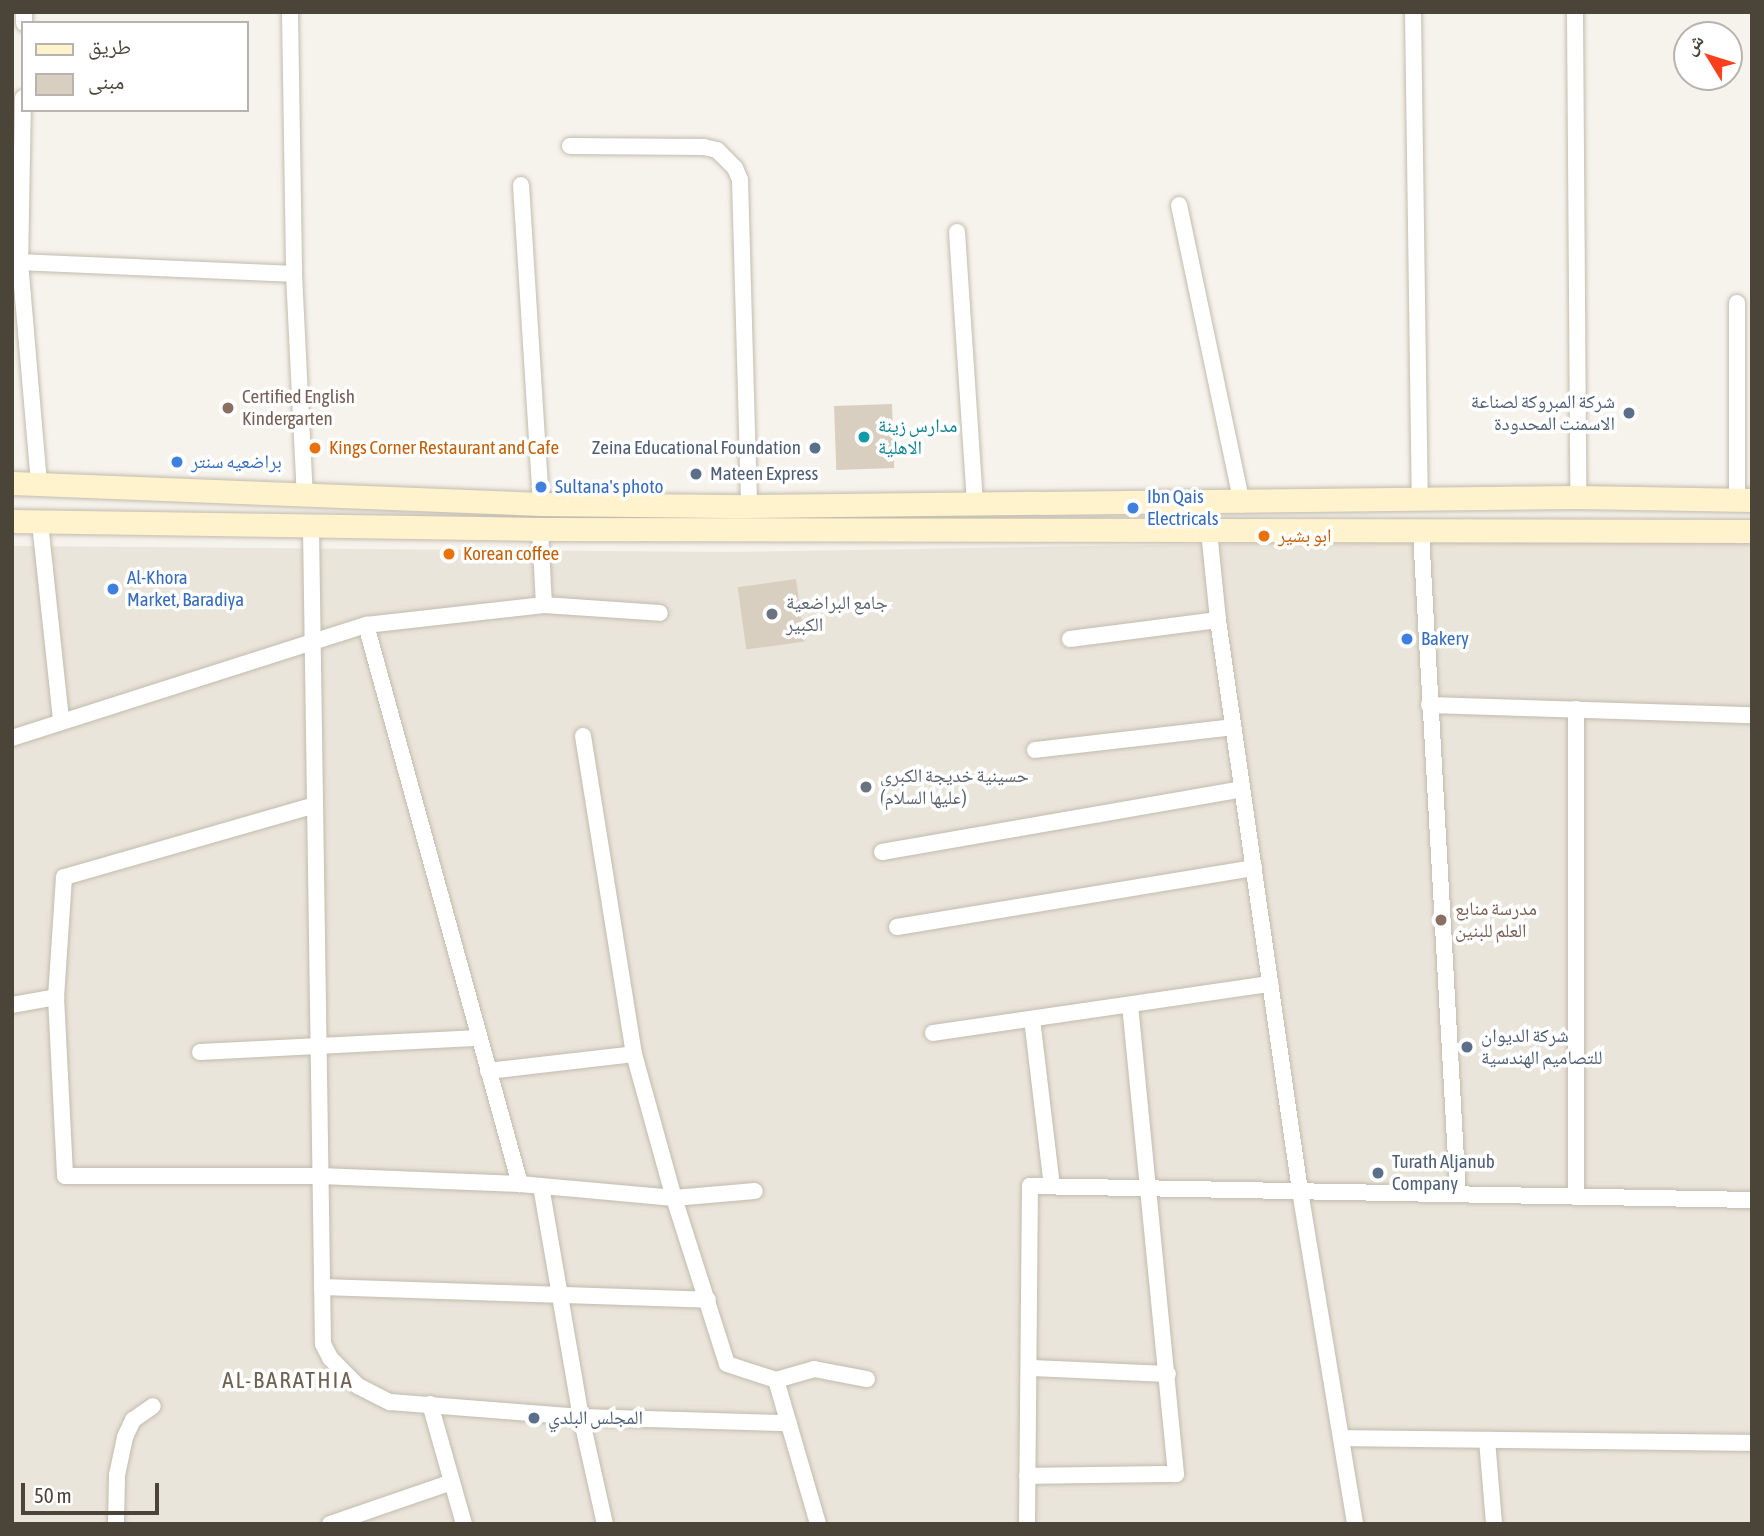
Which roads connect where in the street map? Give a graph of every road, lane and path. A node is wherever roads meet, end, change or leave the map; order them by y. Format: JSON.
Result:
{"nodes":[{"id":1,"x":290,"y":12,"type":"edge"},
{"id":2,"x":1413,"y":12,"type":"edge"},
{"id":3,"x":1575,"y":12,"type":"edge"},
{"id":4,"x":23,"y":112,"type":"edge"},
{"id":5,"x":570,"y":146,"type":"dead end"},
{"id":6,"x":521,"y":185,"type":"dead end"},
{"id":7,"x":1179,"y":205,"type":"dead end"},
{"id":8,"x":957,"y":232,"type":"dead end"},
{"id":9,"x":20,"y":262,"type":"junction"},
{"id":10,"x":294,"y":274,"type":"junction"},
{"id":11,"x":1737,"y":303,"type":"dead end"},
{"id":12,"x":12,"y":483,"type":"edge"},
{"id":13,"x":39,"y":484,"type":"junction"},
{"id":14,"x":305,"y":495,"type":"junction"},
{"id":15,"x":1578,"y":497,"type":"junction"},
{"id":16,"x":1420,"y":499,"type":"junction"},
{"id":17,"x":1744,"y":500,"type":"edge"},
{"id":18,"x":541,"y":504,"type":"junction"},
{"id":19,"x":975,"y":504,"type":"junction"},
{"id":20,"x":1242,"y":504,"type":"junction"},
{"id":21,"x":749,"y":506,"type":"junction"},
{"id":22,"x":12,"y":521,"type":"edge"},
{"id":23,"x":40,"y":523,"type":"junction"},
{"id":24,"x":311,"y":527,"type":"junction"},
{"id":25,"x":540,"y":529,"type":"junction"},
{"id":26,"x":1209,"y":531,"type":"junction"},
{"id":27,"x":1752,"y":531,"type":"edge"},
{"id":28,"x":1421,"y":533,"type":"junction"},
{"id":29,"x":544,"y":605,"type":"junction"},
{"id":30,"x":660,"y":612,"type":"dead end"},
{"id":31,"x":1218,"y":620,"type":"junction"},
{"id":32,"x":366,"y":625,"type":"junction"},
{"id":33,"x":1070,"y":639,"type":"dead end"},
{"id":34,"x":310,"y":641,"type":"junction"},
{"id":35,"x":1429,"y":705,"type":"junction"},
{"id":36,"x":1576,"y":709,"type":"junction"},
{"id":37,"x":1752,"y":715,"type":"edge"},
{"id":38,"x":61,"y":721,"type":"junction"},
{"id":39,"x":1233,"y":727,"type":"junction"},
{"id":40,"x":583,"y":736,"type":"dead end"},
{"id":41,"x":12,"y":738,"type":"edge"},
{"id":42,"x":1035,"y":750,"type":"dead end"},
{"id":43,"x":1242,"y":789,"type":"junction"},
{"id":44,"x":312,"y":806,"type":"junction"},
{"id":45,"x":881,"y":852,"type":"dead end"},
{"id":46,"x":1254,"y":868,"type":"junction"},
{"id":47,"x":897,"y":927,"type":"dead end"},
{"id":48,"x":1270,"y":985,"type":"junction"},
{"id":49,"x":56,"y":998,"type":"junction"},
{"id":50,"x":12,"y":1005,"type":"edge"},
{"id":51,"x":1130,"y":1005,"type":"junction"},
{"id":52,"x":1032,"y":1019,"type":"junction"},
{"id":53,"x":933,"y":1033,"type":"dead end"},
{"id":54,"x":479,"y":1038,"type":"junction"},
{"id":55,"x":317,"y":1046,"type":"junction"},
{"id":56,"x":200,"y":1052,"type":"dead end"},
{"id":57,"x":634,"y":1054,"type":"junction"},
{"id":58,"x":488,"y":1072,"type":"junction"},
{"id":59,"x":320,"y":1176,"type":"junction"},
{"id":60,"x":520,"y":1184,"type":"junction"},
{"id":61,"x":541,"y":1186,"type":"junction"},
{"id":62,"x":1052,"y":1186,"type":"junction"},
{"id":63,"x":1146,"y":1188,"type":"junction"},
{"id":64,"x":755,"y":1191,"type":"dead end"},
{"id":65,"x":1300,"y":1191,"type":"junction"},
{"id":66,"x":1458,"y":1194,"type":"junction"},
{"id":67,"x":1576,"y":1196,"type":"junction"},
{"id":68,"x":674,"y":1198,"type":"junction"},
{"id":69,"x":1752,"y":1200,"type":"edge"},
{"id":70,"x":322,"y":1287,"type":"junction"},
{"id":71,"x":560,"y":1294,"type":"junction"},
{"id":72,"x":708,"y":1300,"type":"junction"},
{"id":73,"x":1032,"y":1368,"type":"junction"},
{"id":74,"x":1168,"y":1374,"type":"junction"},
{"id":75,"x":866,"y":1379,"type":"dead end"},
{"id":76,"x":776,"y":1380,"type":"junction"},
{"id":77,"x":430,"y":1404,"type":"junction"},
{"id":78,"x":153,"y":1406,"type":"dead end"},
{"id":79,"x":582,"y":1417,"type":"junction"},
{"id":80,"x":789,"y":1423,"type":"junction"},
{"id":81,"x":1342,"y":1438,"type":"junction"},
{"id":82,"x":1487,"y":1440,"type":"junction"},
{"id":83,"x":1752,"y":1443,"type":"edge"},
{"id":84,"x":1027,"y":1476,"type":"junction"},
{"id":85,"x":452,"y":1482,"type":"junction"},
{"id":86,"x":116,"y":1524,"type":"edge"},
{"id":87,"x":330,"y":1524,"type":"edge"},
{"id":88,"x":464,"y":1524,"type":"edge"},
{"id":89,"x":606,"y":1524,"type":"edge"},
{"id":90,"x":818,"y":1524,"type":"edge"},
{"id":91,"x":1027,"y":1524,"type":"edge"},
{"id":92,"x":1355,"y":1524,"type":"edge"},
{"id":93,"x":1494,"y":1524,"type":"edge"}],
"edges":[{"from":1,"to":10,"type":"street"},
{"from":2,"to":16,"type":"street"},
{"from":3,"to":15,"type":"street"},
{"from":4,"to":9,"type":"street"},
{"from":5,"to":21,"type":"street"},
{"from":6,"to":18,"type":"street"},
{"from":7,"to":20,"type":"street"},
{"from":8,"to":19,"type":"street"},
{"from":9,"to":10,"type":"street"},
{"from":9,"to":13,"type":"street"},
{"from":10,"to":14,"type":"street"},
{"from":11,"to":17,"type":"street"},
{"from":12,"to":13,"type":"main road"},
{"from":13,"to":14,"type":"main road"},
{"from":14,"to":18,"type":"main road"},
{"from":15,"to":16,"type":"main road"},
{"from":15,"to":17,"type":"main road"},
{"from":16,"to":20,"type":"main road"},
{"from":16,"to":28,"type":"main road"},
{"from":18,"to":21,"type":"main road"},
{"from":19,"to":20,"type":"main road"},
{"from":19,"to":21,"type":"main road"},
{"from":22,"to":23,"type":"main road"},
{"from":23,"to":24,"type":"main road"},
{"from":23,"to":38,"type":"street"},
{"from":24,"to":25,"type":"main road"},
{"from":24,"to":34,"type":"street"},
{"from":25,"to":26,"type":"main road"},
{"from":25,"to":29,"type":"street"},
{"from":26,"to":28,"type":"main road"},
{"from":26,"to":31,"type":"street"},
{"from":27,"to":28,"type":"main road"},
{"from":28,"to":35,"type":"street"},
{"from":29,"to":30,"type":"street"},
{"from":29,"to":32,"type":"street"},
{"from":31,"to":33,"type":"street"},
{"from":31,"to":39,"type":"street"},
{"from":32,"to":34,"type":"street"},
{"from":32,"to":54,"type":"street"},
{"from":34,"to":38,"type":"street"},
{"from":34,"to":44,"type":"street"},
{"from":35,"to":36,"type":"street"},
{"from":35,"to":66,"type":"street"},
{"from":36,"to":37,"type":"street"},
{"from":36,"to":67,"type":"street"},
{"from":38,"to":41,"type":"street"},
{"from":39,"to":42,"type":"street"},
{"from":39,"to":43,"type":"street"},
{"from":40,"to":57,"type":"street"},
{"from":43,"to":45,"type":"street"},
{"from":43,"to":46,"type":"street"},
{"from":44,"to":49,"type":"street"},
{"from":44,"to":55,"type":"street"},
{"from":46,"to":47,"type":"street"},
{"from":46,"to":48,"type":"street"},
{"from":48,"to":51,"type":"street"},
{"from":48,"to":65,"type":"street"},
{"from":49,"to":50,"type":"street"},
{"from":49,"to":59,"type":"street"},
{"from":51,"to":52,"type":"street"},
{"from":51,"to":63,"type":"street"},
{"from":52,"to":53,"type":"street"},
{"from":52,"to":62,"type":"street"},
{"from":54,"to":55,"type":"street"},
{"from":54,"to":58,"type":"street"},
{"from":55,"to":56,"type":"street"},
{"from":55,"to":59,"type":"street"},
{"from":57,"to":58,"type":"street"},
{"from":57,"to":68,"type":"street"},
{"from":58,"to":60,"type":"street"},
{"from":59,"to":60,"type":"street"},
{"from":59,"to":70,"type":"street"},
{"from":60,"to":61,"type":"street"},
{"from":61,"to":68,"type":"street"},
{"from":61,"to":71,"type":"street"},
{"from":62,"to":63,"type":"street"},
{"from":62,"to":73,"type":"street"},
{"from":63,"to":65,"type":"street"},
{"from":63,"to":74,"type":"street"},
{"from":64,"to":68,"type":"street"},
{"from":65,"to":66,"type":"street"},
{"from":65,"to":81,"type":"street"},
{"from":66,"to":67,"type":"street"},
{"from":67,"to":69,"type":"street"},
{"from":68,"to":72,"type":"street"},
{"from":70,"to":71,"type":"street"},
{"from":70,"to":77,"type":"street"},
{"from":71,"to":72,"type":"street"},
{"from":71,"to":79,"type":"street"},
{"from":72,"to":76,"type":"street"},
{"from":73,"to":74,"type":"street"},
{"from":73,"to":84,"type":"street"},
{"from":74,"to":84,"type":"street"},
{"from":75,"to":76,"type":"street"},
{"from":76,"to":80,"type":"street"},
{"from":77,"to":79,"type":"street"},
{"from":77,"to":85,"type":"street"},
{"from":78,"to":86,"type":"street"},
{"from":79,"to":80,"type":"street"},
{"from":79,"to":89,"type":"street"},
{"from":80,"to":90,"type":"street"},
{"from":81,"to":82,"type":"street"},
{"from":81,"to":92,"type":"street"},
{"from":82,"to":83,"type":"street"},
{"from":82,"to":93,"type":"street"},
{"from":84,"to":91,"type":"street"},
{"from":85,"to":87,"type":"street"},
{"from":85,"to":88,"type":"street"}]}
